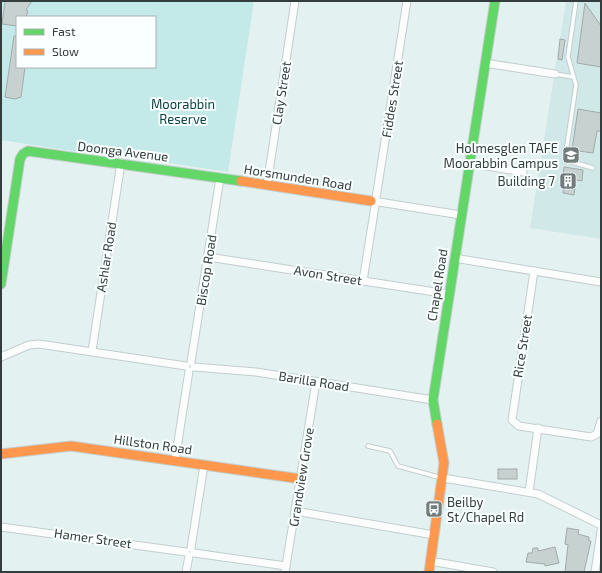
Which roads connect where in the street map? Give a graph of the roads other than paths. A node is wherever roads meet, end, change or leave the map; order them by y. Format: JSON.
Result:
{"nodes":[{"id":1,"x":295,"y":1,"type":"edge"},
{"id":2,"x":407,"y":1,"type":"edge"},
{"id":3,"x":494,"y":1,"type":"edge"},
{"id":4,"x":576,"y":1,"type":"edge"},
{"id":5,"x":485,"y":63,"type":"junction"},
{"id":6,"x":555,"y":74,"type":"joint"},
{"id":7,"x":573,"y":77,"type":"junction"},
{"id":8,"x":121,"y":163,"type":"junction"},
{"id":9,"x":469,"y":163,"type":"junction"},
{"id":10,"x":593,"y":168,"type":"dead end"},
{"id":11,"x":523,"y":172,"type":"dead end"},
{"id":12,"x":220,"y":178,"type":"junction"},
{"id":13,"x":267,"y":185,"type":"junction"},
{"id":14,"x":375,"y":202,"type":"junction"},
{"id":15,"x":461,"y":215,"type":"junction"},
{"id":16,"x":208,"y":257,"type":"junction"},
{"id":17,"x":454,"y":258,"type":"junction"},
{"id":18,"x":534,"y":271,"type":"junction"},
{"id":19,"x":363,"y":281,"type":"junction"},
{"id":20,"x":601,"y":282,"type":"edge"},
{"id":21,"x":1,"y":284,"type":"edge"},
{"id":22,"x":448,"y":294,"type":"junction"},
{"id":23,"x":92,"y":351,"type":"junction"},
{"id":24,"x":1,"y":357,"type":"edge"},
{"id":25,"x":190,"y":366,"type":"junction"},
{"id":26,"x":316,"y":382,"type":"junction"},
{"id":27,"x":433,"y":400,"type":"junction"},
{"id":28,"x":601,"y":421,"type":"edge"},
{"id":29,"x":538,"y":428,"type":"junction"},
{"id":30,"x":368,"y":446,"type":"dead end"},
{"id":31,"x":1,"y":454,"type":"edge"},
{"id":32,"x":175,"y":461,"type":"junction"},
{"id":33,"x":204,"y":465,"type":"junction"},
{"id":34,"x":443,"y":478,"type":"junction"},
{"id":35,"x":301,"y":479,"type":"junction"},
{"id":36,"x":528,"y":492,"type":"junction"},
{"id":37,"x":296,"y":511,"type":"junction"},
{"id":38,"x":601,"y":525,"type":"edge"},
{"id":39,"x":1,"y":526,"type":"edge"},
{"id":40,"x":601,"y":531,"type":"edge"},
{"id":41,"x":434,"y":535,"type":"junction"},
{"id":42,"x":190,"y":552,"type":"junction"},
{"id":43,"x":430,"y":561,"type":"junction"},
{"id":44,"x":286,"y":569,"type":"edge"},
{"id":45,"x":186,"y":572,"type":"edge"},
{"id":46,"x":429,"y":572,"type":"edge"},
{"id":47,"x":493,"y":572,"type":"edge"},
{"id":48,"x":595,"y":572,"type":"edge"}],
"edges":[{"from":1,"to":13,"type":"street","name":"Clay Street"},
{"from":2,"to":14,"type":"street","name":"Fiddes Street"},
{"from":3,"to":5,"type":"street","name":"Chapel Road"},
{"from":4,"to":7,"type":"lane"},
{"from":5,"to":6,"type":"street"},
{"from":5,"to":9,"type":"street","name":"Chapel Road"},
{"from":6,"to":7,"type":"lane"},
{"from":7,"to":10,"type":"lane"},
{"from":8,"to":12,"type":"street","name":"Doonga Avenue"},
{"from":8,"to":21,"type":"street","name":"Doonga Avenue"},
{"from":8,"to":23,"type":"street","name":"Ashlar Road"},
{"from":9,"to":11,"type":"street"},
{"from":9,"to":15,"type":"street","name":"Chapel Road"},
{"from":12,"to":13,"type":"street","name":"Horsmunden Road"},
{"from":12,"to":16,"type":"street","name":"Biscop Road"},
{"from":13,"to":14,"type":"street","name":"Horsmunden Road"},
{"from":14,"to":15,"type":"street","name":"Horsmunden Road"},
{"from":14,"to":19,"type":"street","name":"Fiddes Street"},
{"from":15,"to":17,"type":"street","name":"Chapel Road"},
{"from":16,"to":19,"type":"street","name":"Avon Street"},
{"from":16,"to":25,"type":"street","name":"Biscop Road"},
{"from":17,"to":18,"type":"street"},
{"from":17,"to":22,"type":"street","name":"Chapel Road"},
{"from":18,"to":20,"type":"street"},
{"from":18,"to":29,"type":"street","name":"Rice Street"},
{"from":19,"to":22,"type":"street","name":"Avon Street"},
{"from":22,"to":27,"type":"street","name":"Chapel Road"},
{"from":23,"to":24,"type":"street","name":"Barilla Road"},
{"from":23,"to":25,"type":"street","name":"Barilla Road"},
{"from":25,"to":26,"type":"street","name":"Barilla Road"},
{"from":25,"to":32,"type":"street","name":"Biscop Road"},
{"from":26,"to":27,"type":"street","name":"Barilla Road"},
{"from":26,"to":35,"type":"street","name":"Grandview Grove"},
{"from":27,"to":34,"type":"street","name":"Chapel Road"},
{"from":28,"to":29,"type":"street"},
{"from":29,"to":36,"type":"street"},
{"from":30,"to":34,"type":"lane"},
{"from":31,"to":32,"type":"street","name":"Hillston Road"},
{"from":32,"to":33,"type":"street","name":"Hillston Road"},
{"from":33,"to":35,"type":"street","name":"Hillston Road"},
{"from":33,"to":42,"type":"street"},
{"from":34,"to":36,"type":"street"},
{"from":34,"to":41,"type":"street","name":"Chapel Road"},
{"from":35,"to":37,"type":"street","name":"Grandview Grove"},
{"from":36,"to":38,"type":"street"},
{"from":37,"to":41,"type":"street"},
{"from":37,"to":44,"type":"street","name":"Grandview Grove"},
{"from":39,"to":42,"type":"street","name":"Hamer Street"},
{"from":40,"to":48,"type":"street"},
{"from":41,"to":43,"type":"street","name":"Chapel Road"},
{"from":42,"to":44,"type":"street","name":"Hamer Street"},
{"from":42,"to":45,"type":"street"},
{"from":43,"to":46,"type":"street","name":"Chapel Road"},
{"from":43,"to":47,"type":"street"}]}
